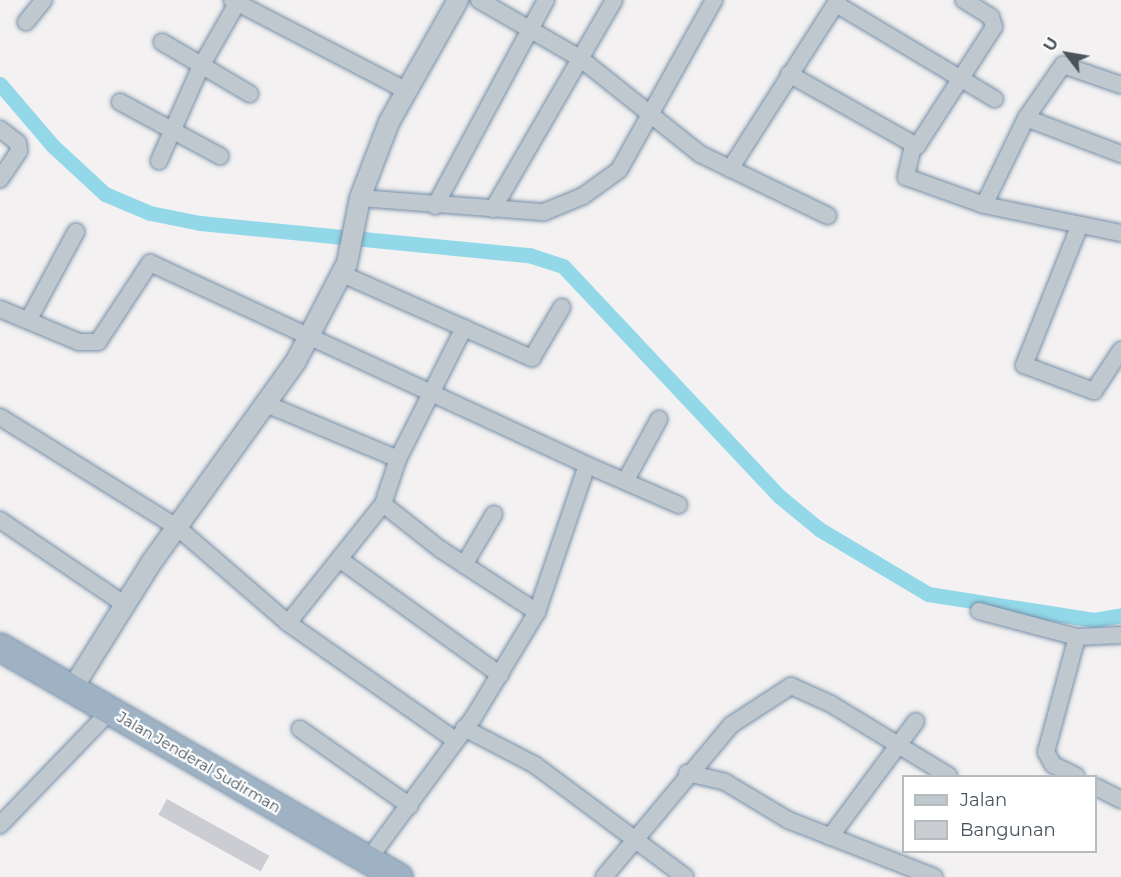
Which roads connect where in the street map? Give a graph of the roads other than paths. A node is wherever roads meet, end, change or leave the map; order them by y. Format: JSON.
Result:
{"nodes":[{"id":1,"x":44,"y":0,"type":"edge"},
{"id":2,"x":458,"y":0,"type":"edge"},
{"id":3,"x":479,"y":0,"type":"edge"},
{"id":4,"x":546,"y":0,"type":"edge"},
{"id":5,"x":614,"y":0,"type":"edge"},
{"id":6,"x":714,"y":0,"type":"edge"},
{"id":7,"x":964,"y":0,"type":"edge"},
{"id":8,"x":236,"y":1,"type":"edge"},
{"id":9,"x":837,"y":2,"type":"edge"},
{"id":10,"x":26,"y":22,"type":"dead end"},
{"id":11,"x":530,"y":30,"type":"junction"},
{"id":12,"x":162,"y":42,"type":"dead end"},
{"id":13,"x":581,"y":59,"type":"junction"},
{"id":14,"x":200,"y":68,"type":"junction"},
{"id":15,"x":789,"y":74,"type":"junction"},
{"id":16,"x":960,"y":79,"type":"junction"},
{"id":17,"x":1121,"y":85,"type":"edge"},
{"id":18,"x":407,"y":91,"type":"junction"},
{"id":19,"x":250,"y":94,"type":"dead end"},
{"id":20,"x":995,"y":99,"type":"dead end"},
{"id":21,"x":120,"y":102,"type":"dead end"},
{"id":22,"x":651,"y":115,"type":"junction"},
{"id":23,"x":1026,"y":118,"type":"junction"},
{"id":24,"x":0,"y":129,"type":"edge"},
{"id":25,"x":172,"y":130,"type":"junction"},
{"id":26,"x":913,"y":146,"type":"junction"},
{"id":27,"x":1121,"y":154,"type":"edge"},
{"id":28,"x":220,"y":156,"type":"dead end"},
{"id":29,"x":159,"y":161,"type":"dead end"},
{"id":30,"x":730,"y":169,"type":"junction"},
{"id":31,"x":0,"y":179,"type":"edge"},
{"id":32,"x":359,"y":203,"type":"junction"},
{"id":33,"x":984,"y":205,"type":"junction"},
{"id":34,"x":435,"y":206,"type":"junction"},
{"id":35,"x":494,"y":209,"type":"junction"},
{"id":36,"x":828,"y":216,"type":"dead end"},
{"id":37,"x":1079,"y":227,"type":"junction"},
{"id":38,"x":76,"y":232,"type":"dead end"},
{"id":39,"x":1121,"y":233,"type":"edge"},
{"id":40,"x":342,"y":274,"type":"junction"},
{"id":41,"x":562,"y":307,"type":"dead end"},
{"id":42,"x":0,"y":309,"type":"edge"},
{"id":43,"x":30,"y":317,"type":"junction"},
{"id":44,"x":464,"y":328,"type":"junction"},
{"id":45,"x":309,"y":336,"type":"junction"},
{"id":46,"x":1121,"y":350,"type":"edge"},
{"id":47,"x":430,"y":390,"type":"junction"},
{"id":48,"x":266,"y":404,"type":"junction"},
{"id":49,"x":659,"y":419,"type":"dead end"},
{"id":50,"x":2,"y":423,"type":"edge"},
{"id":51,"x":398,"y":459,"type":"junction"},
{"id":52,"x":587,"y":465,"type":"junction"},
{"id":53,"x":627,"y":478,"type":"junction"},
{"id":54,"x":383,"y":504,"type":"junction"},
{"id":55,"x":679,"y":505,"type":"dead end"},
{"id":56,"x":494,"y":514,"type":"dead end"},
{"id":57,"x":0,"y":520,"type":"edge"},
{"id":58,"x":178,"y":528,"type":"junction"},
{"id":59,"x":342,"y":561,"type":"junction"},
{"id":60,"x":464,"y":565,"type":"junction"},
{"id":61,"x":124,"y":604,"type":"junction"},
{"id":62,"x":979,"y":611,"type":"dead end"},
{"id":63,"x":537,"y":612,"type":"junction"},
{"id":64,"x":288,"y":623,"type":"junction"},
{"id":65,"x":1121,"y":635,"type":"edge"},
{"id":66,"x":1077,"y":637,"type":"junction"},
{"id":67,"x":0,"y":647,"type":"edge"},
{"id":68,"x":500,"y":675,"type":"junction"},
{"id":69,"x":72,"y":688,"type":"junction"},
{"id":70,"x":110,"y":711,"type":"junction"},
{"id":71,"x":916,"y":721,"type":"dead end"},
{"id":72,"x":300,"y":729,"type":"dead end"},
{"id":73,"x":460,"y":734,"type":"junction"},
{"id":74,"x":895,"y":748,"type":"junction"},
{"id":75,"x":687,"y":773,"type":"junction"},
{"id":76,"x":945,"y":775,"type":"edge"},
{"id":77,"x":1072,"y":775,"type":"edge"},
{"id":78,"x":1097,"y":788,"type":"edge"},
{"id":79,"x":1121,"y":800,"type":"edge"},
{"id":80,"x":410,"y":806,"type":"junction"},
{"id":81,"x":0,"y":825,"type":"edge"},
{"id":82,"x":830,"y":837,"type":"junction"},
{"id":83,"x":636,"y":838,"type":"junction"},
{"id":84,"x":368,"y":860,"type":"junction"},
{"id":85,"x":398,"y":877,"type":"edge"},
{"id":86,"x":604,"y":877,"type":"edge"},
{"id":87,"x":685,"y":877,"type":"edge"},
{"id":88,"x":934,"y":877,"type":"edge"}],
"edges":[{"from":1,"to":10,"type":"street"},
{"from":2,"to":18,"type":"street"},
{"from":3,"to":11,"type":"street"},
{"from":4,"to":11,"type":"street"},
{"from":5,"to":13,"type":"street"},
{"from":6,"to":22,"type":"street"},
{"from":7,"to":16,"type":"street"},
{"from":8,"to":14,"type":"street"},
{"from":8,"to":18,"type":"street"},
{"from":9,"to":15,"type":"street"},
{"from":9,"to":16,"type":"street"},
{"from":11,"to":13,"type":"street"},
{"from":11,"to":34,"type":"street"},
{"from":12,"to":14,"type":"street"},
{"from":13,"to":22,"type":"street"},
{"from":13,"to":35,"type":"street"},
{"from":14,"to":19,"type":"street"},
{"from":14,"to":25,"type":"street"},
{"from":15,"to":26,"type":"street"},
{"from":15,"to":30,"type":"street"},
{"from":16,"to":20,"type":"street"},
{"from":16,"to":26,"type":"street"},
{"from":17,"to":23,"type":"street"},
{"from":18,"to":32,"type":"street"},
{"from":21,"to":25,"type":"street"},
{"from":22,"to":30,"type":"street"},
{"from":22,"to":35,"type":"street"},
{"from":23,"to":27,"type":"street"},
{"from":23,"to":33,"type":"street"},
{"from":24,"to":31,"type":"street"},
{"from":25,"to":28,"type":"street"},
{"from":25,"to":29,"type":"street"},
{"from":26,"to":33,"type":"street"},
{"from":30,"to":36,"type":"street"},
{"from":32,"to":34,"type":"street"},
{"from":32,"to":40,"type":"street"},
{"from":33,"to":37,"type":"street"},
{"from":34,"to":35,"type":"street"},
{"from":37,"to":39,"type":"street"},
{"from":37,"to":46,"type":"street"},
{"from":38,"to":43,"type":"street"},
{"from":40,"to":44,"type":"street"},
{"from":40,"to":45,"type":"street"},
{"from":41,"to":44,"type":"street"},
{"from":42,"to":43,"type":"street"},
{"from":43,"to":45,"type":"street"},
{"from":44,"to":47,"type":"street"},
{"from":45,"to":47,"type":"street"},
{"from":45,"to":48,"type":"street"},
{"from":47,"to":51,"type":"street"},
{"from":47,"to":52,"type":"street"},
{"from":48,"to":51,"type":"street"},
{"from":48,"to":58,"type":"street"},
{"from":49,"to":53,"type":"street"},
{"from":50,"to":58,"type":"street"},
{"from":51,"to":54,"type":"street"},
{"from":52,"to":53,"type":"street"},
{"from":52,"to":63,"type":"street"},
{"from":53,"to":55,"type":"street"},
{"from":54,"to":59,"type":"street"},
{"from":54,"to":60,"type":"street"},
{"from":56,"to":60,"type":"street"},
{"from":57,"to":61,"type":"street"},
{"from":58,"to":61,"type":"street"},
{"from":58,"to":64,"type":"street"},
{"from":59,"to":64,"type":"street"},
{"from":59,"to":68,"type":"street"},
{"from":60,"to":63,"type":"street"},
{"from":61,"to":69,"type":"street"},
{"from":62,"to":66,"type":"street"},
{"from":63,"to":68,"type":"street"},
{"from":64,"to":73,"type":"street"},
{"from":65,"to":66,"type":"street"},
{"from":66,"to":77,"type":"street"},
{"from":67,"to":69,"type":"highway","name":"Jalan Jenderal Sudirman"},
{"from":68,"to":73,"type":"street"},
{"from":69,"to":70,"type":"highway","name":"Jalan Jenderal Sudirman"},
{"from":70,"to":81,"type":"street"},
{"from":70,"to":84,"type":"highway","name":"Jalan Jenderal Sudirman"},
{"from":71,"to":74,"type":"street"},
{"from":72,"to":80,"type":"street"},
{"from":73,"to":80,"type":"street"},
{"from":73,"to":83,"type":"street"},
{"from":74,"to":75,"type":"street"},
{"from":74,"to":76,"type":"street"},
{"from":74,"to":82,"type":"street"},
{"from":75,"to":82,"type":"street"},
{"from":75,"to":83,"type":"street"},
{"from":78,"to":79,"type":"street"},
{"from":80,"to":84,"type":"street"},
{"from":82,"to":88,"type":"street"},
{"from":83,"to":86,"type":"street"},
{"from":83,"to":87,"type":"street"},
{"from":84,"to":85,"type":"highway","name":"Jalan Jenderal Sudirman"}]}
